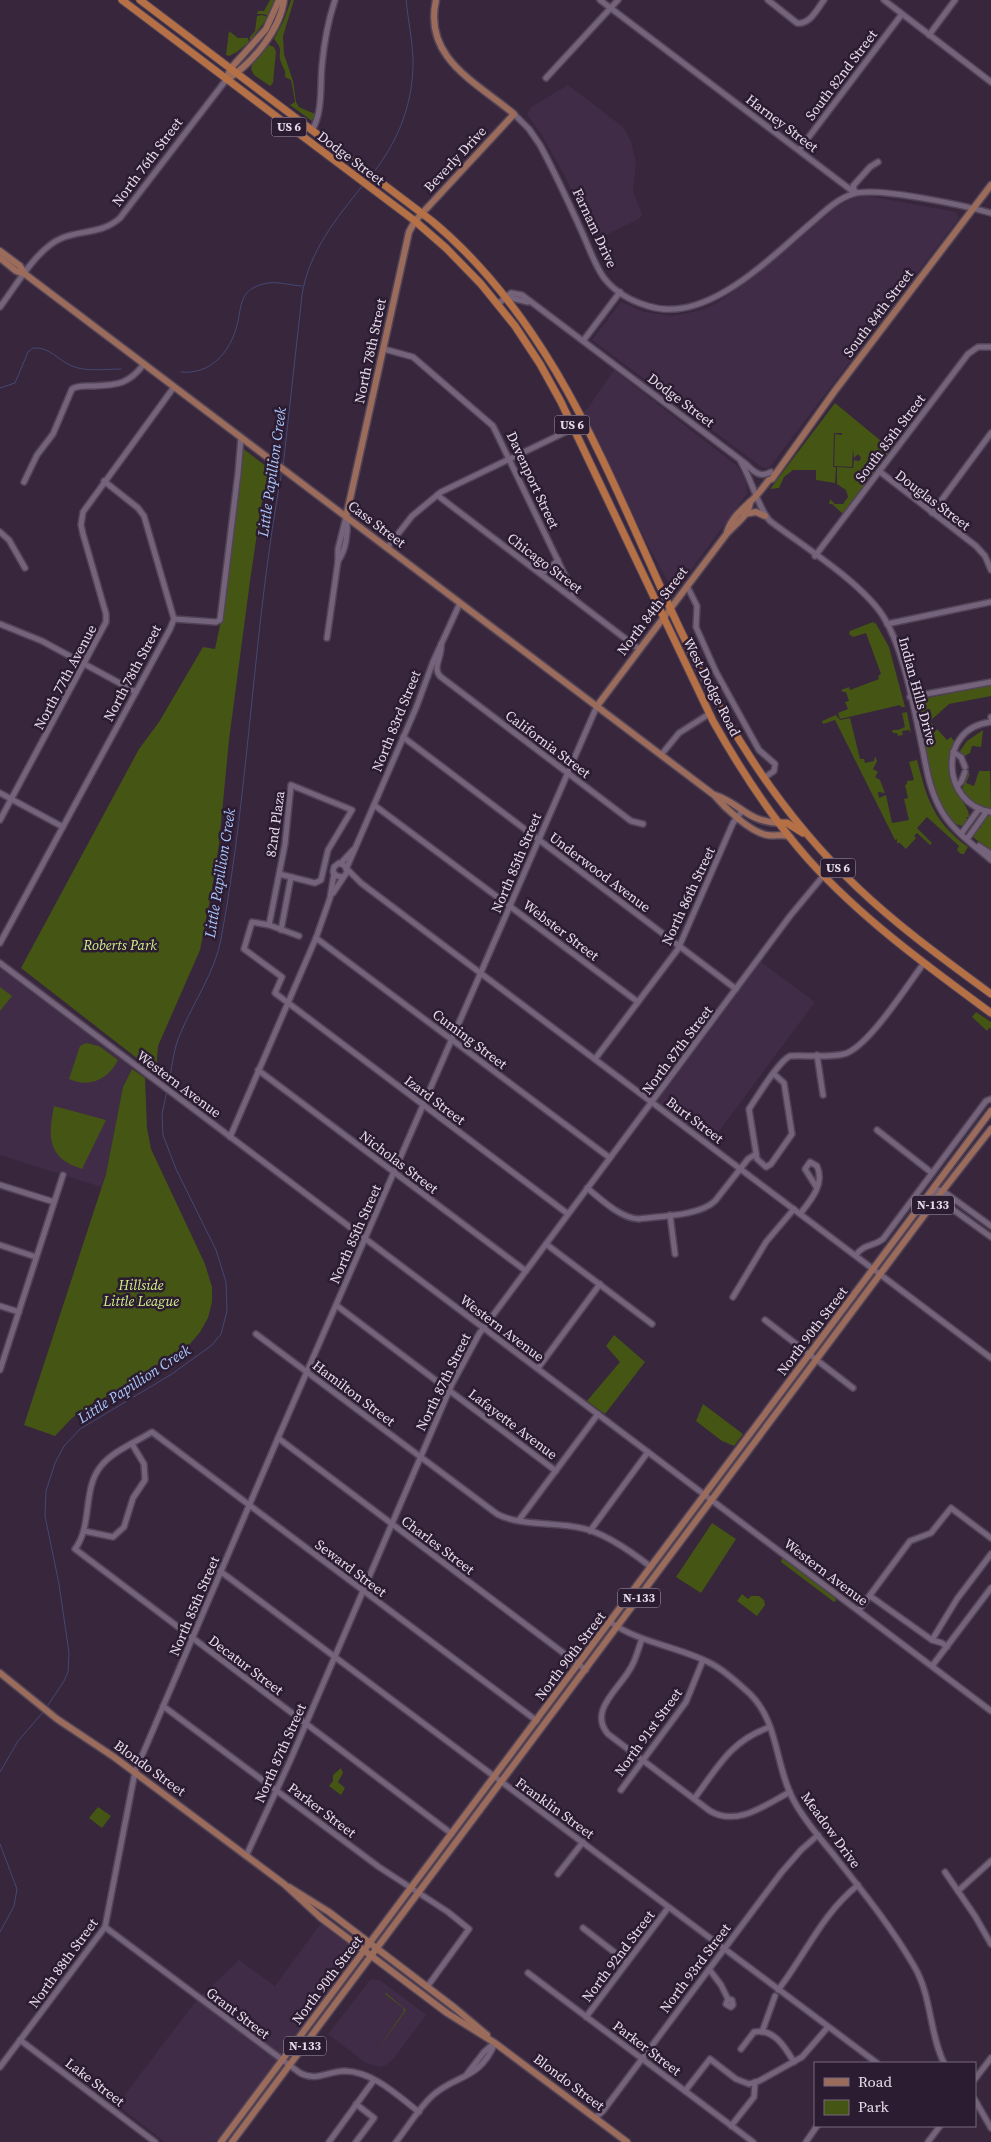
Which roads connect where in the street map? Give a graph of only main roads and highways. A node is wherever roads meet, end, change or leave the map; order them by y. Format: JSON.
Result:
{"nodes":[{"id":1,"x":122,"y":0,"type":"edge"},
{"id":2,"x":140,"y":0,"type":"edge"},
{"id":3,"x":279,"y":0,"type":"edge"},
{"id":4,"x":284,"y":0,"type":"edge"},
{"id":5,"x":436,"y":0,"type":"edge"},
{"id":6,"x":234,"y":70,"type":"junction"},
{"id":7,"x":226,"y":80,"type":"junction"},
{"id":8,"x":514,"y":114,"type":"joint"},
{"id":9,"x":991,"y":184,"type":"edge"},
{"id":10,"x":422,"y":213,"type":"junction"},
{"id":11,"x":415,"y":221,"type":"junction"},
{"id":12,"x":0,"y":251,"type":"edge"},
{"id":13,"x":0,"y":258,"type":"edge"},
{"id":14,"x":25,"y":274,"type":"junction"},
{"id":15,"x":507,"y":297,"type":"joint"},
{"id":16,"x":498,"y":304,"type":"joint"},
{"id":17,"x":786,"y":456,"type":"junction"},
{"id":18,"x":767,"y":482,"type":"junction"},
{"id":19,"x":750,"y":502,"type":"junction"},
{"id":20,"x":744,"y":514,"type":"junction"},
{"id":21,"x":765,"y":516,"type":"road end"},
{"id":22,"x":346,"y":517,"type":"junction"},
{"id":23,"x":728,"y":532,"type":"junction"},
{"id":24,"x":671,"y":607,"type":"junction"},
{"id":25,"x":664,"y":617,"type":"junction"},
{"id":26,"x":597,"y":706,"type":"junction"},
{"id":27,"x":714,"y":795,"type":"junction"},
{"id":28,"x":779,"y":823,"type":"junction"},
{"id":29,"x":790,"y":837,"type":"junction"},
{"id":30,"x":810,"y":838,"type":"junction"},
{"id":31,"x":991,"y":994,"type":"edge"},
{"id":32,"x":991,"y":1013,"type":"edge"},
{"id":33,"x":991,"y":1111,"type":"edge"},
{"id":34,"x":991,"y":1129,"type":"edge"},
{"id":35,"x":0,"y":1673,"type":"edge"},
{"id":36,"x":284,"y":1884,"type":"junction"},
{"id":37,"x":371,"y":1944,"type":"junction"},
{"id":38,"x":378,"y":1949,"type":"junction"},
{"id":39,"x":365,"y":1951,"type":"junction"},
{"id":40,"x":372,"y":1956,"type":"junction"},
{"id":41,"x":495,"y":2043,"type":"junction"},
{"id":42,"x":221,"y":2142,"type":"edge"},
{"id":43,"x":232,"y":2142,"type":"edge"},
{"id":44,"x":627,"y":2142,"type":"edge"}],
"edges":[{"from":1,"to":7,"type":"highway","name":"Dodge Street","number":"US 6"},
{"from":2,"to":6,"type":"highway","name":"Dodge Street","number":"US 6"},
{"from":3,"to":6,"type":"main road"},
{"from":4,"to":6,"type":"main road"},
{"from":5,"to":8,"type":"main road","name":"Farnam Drive"},
{"from":6,"to":7,"type":"main road","name":"North 76th Street"},
{"from":6,"to":10,"type":"highway","name":"Dodge Street","number":"US 6"},
{"from":7,"to":11,"type":"highway","name":"Dodge Street","number":"US 6"},
{"from":8,"to":10,"type":"main road","name":"Beverly Drive"},
{"from":9,"to":17,"type":"main road","name":"South 84th Street"},
{"from":10,"to":11,"type":"main road","name":"Beverly Drive"},
{"from":10,"to":15,"type":"highway","name":"Dodge Street","number":"US 6"},
{"from":11,"to":16,"type":"highway","name":"Dodge Street","number":"US 6"},
{"from":11,"to":22,"type":"main road","name":"North 78th Street"},
{"from":12,"to":14,"type":"main road","name":"Cass Street"},
{"from":13,"to":14,"type":"main road","name":"Cass Street"},
{"from":14,"to":22,"type":"main road","name":"Cass Street"},
{"from":15,"to":24,"type":"highway","name":"West Dodge Road","number":"US 6"},
{"from":16,"to":25,"type":"highway","name":"West Dodge Road","number":"US 6"},
{"from":17,"to":18,"type":"main road","name":"South 84th Street"},
{"from":17,"to":18,"type":"main road","name":"South 84th Street"},
{"from":18,"to":19,"type":"main road","name":"North 84th Street"},
{"from":19,"to":20,"type":"main road","name":"North 84th Street"},
{"from":19,"to":23,"type":"main road","name":"North 84th Street"},
{"from":20,"to":21,"type":"main road"},
{"from":20,"to":23,"type":"main road","name":"North 84th Street"},
{"from":22,"to":26,"type":"main road","name":"Cass Street"},
{"from":23,"to":24,"type":"main road","name":"North 84th Street"},
{"from":24,"to":25,"type":"main road","name":"North 84th Street"},
{"from":24,"to":30,"type":"highway","name":"West Dodge Road","number":"US 6"},
{"from":25,"to":26,"type":"main road","name":"North 84th Street"},
{"from":25,"to":28,"type":"highway","name":"West Dodge Road","number":"US 6"},
{"from":26,"to":27,"type":"main road","name":"Cass Street"},
{"from":27,"to":28,"type":"main road","name":"Cass Street"},
{"from":27,"to":29,"type":"main road","name":"Cass Street"},
{"from":28,"to":29,"type":"highway","name":"West Dodge Road","number":"US 6"},
{"from":28,"to":30,"type":"highway"},
{"from":29,"to":32,"type":"highway","name":"West Dodge Road","number":"US 6"},
{"from":30,"to":31,"type":"highway","name":"West Dodge Road","number":"US 6"},
{"from":33,"to":37,"type":"main road","name":"North 90th Street","number":"N-133"},
{"from":34,"to":38,"type":"main road","name":"North 90th Street","number":"N-133"},
{"from":35,"to":36,"type":"main road","name":"Blondo Street"},
{"from":36,"to":37,"type":"main road","name":"Blondo Street"},
{"from":36,"to":39,"type":"main road","name":"Blondo Street"},
{"from":37,"to":38,"type":"main road","name":"Blondo Street"},
{"from":37,"to":39,"type":"main road","name":"North 90th Street","number":"N-133"},
{"from":38,"to":40,"type":"main road","name":"North 90th Street","number":"N-133"},
{"from":38,"to":41,"type":"main road","name":"Blondo Street"},
{"from":39,"to":40,"type":"main road","name":"Blondo Street"},
{"from":39,"to":42,"type":"main road","name":"North 90th Street","number":"N-133"},
{"from":40,"to":41,"type":"main road","name":"Blondo Street"},
{"from":40,"to":43,"type":"main road","name":"North 90th Street","number":"N-133"},
{"from":41,"to":44,"type":"main road","name":"Blondo Street"}]}
